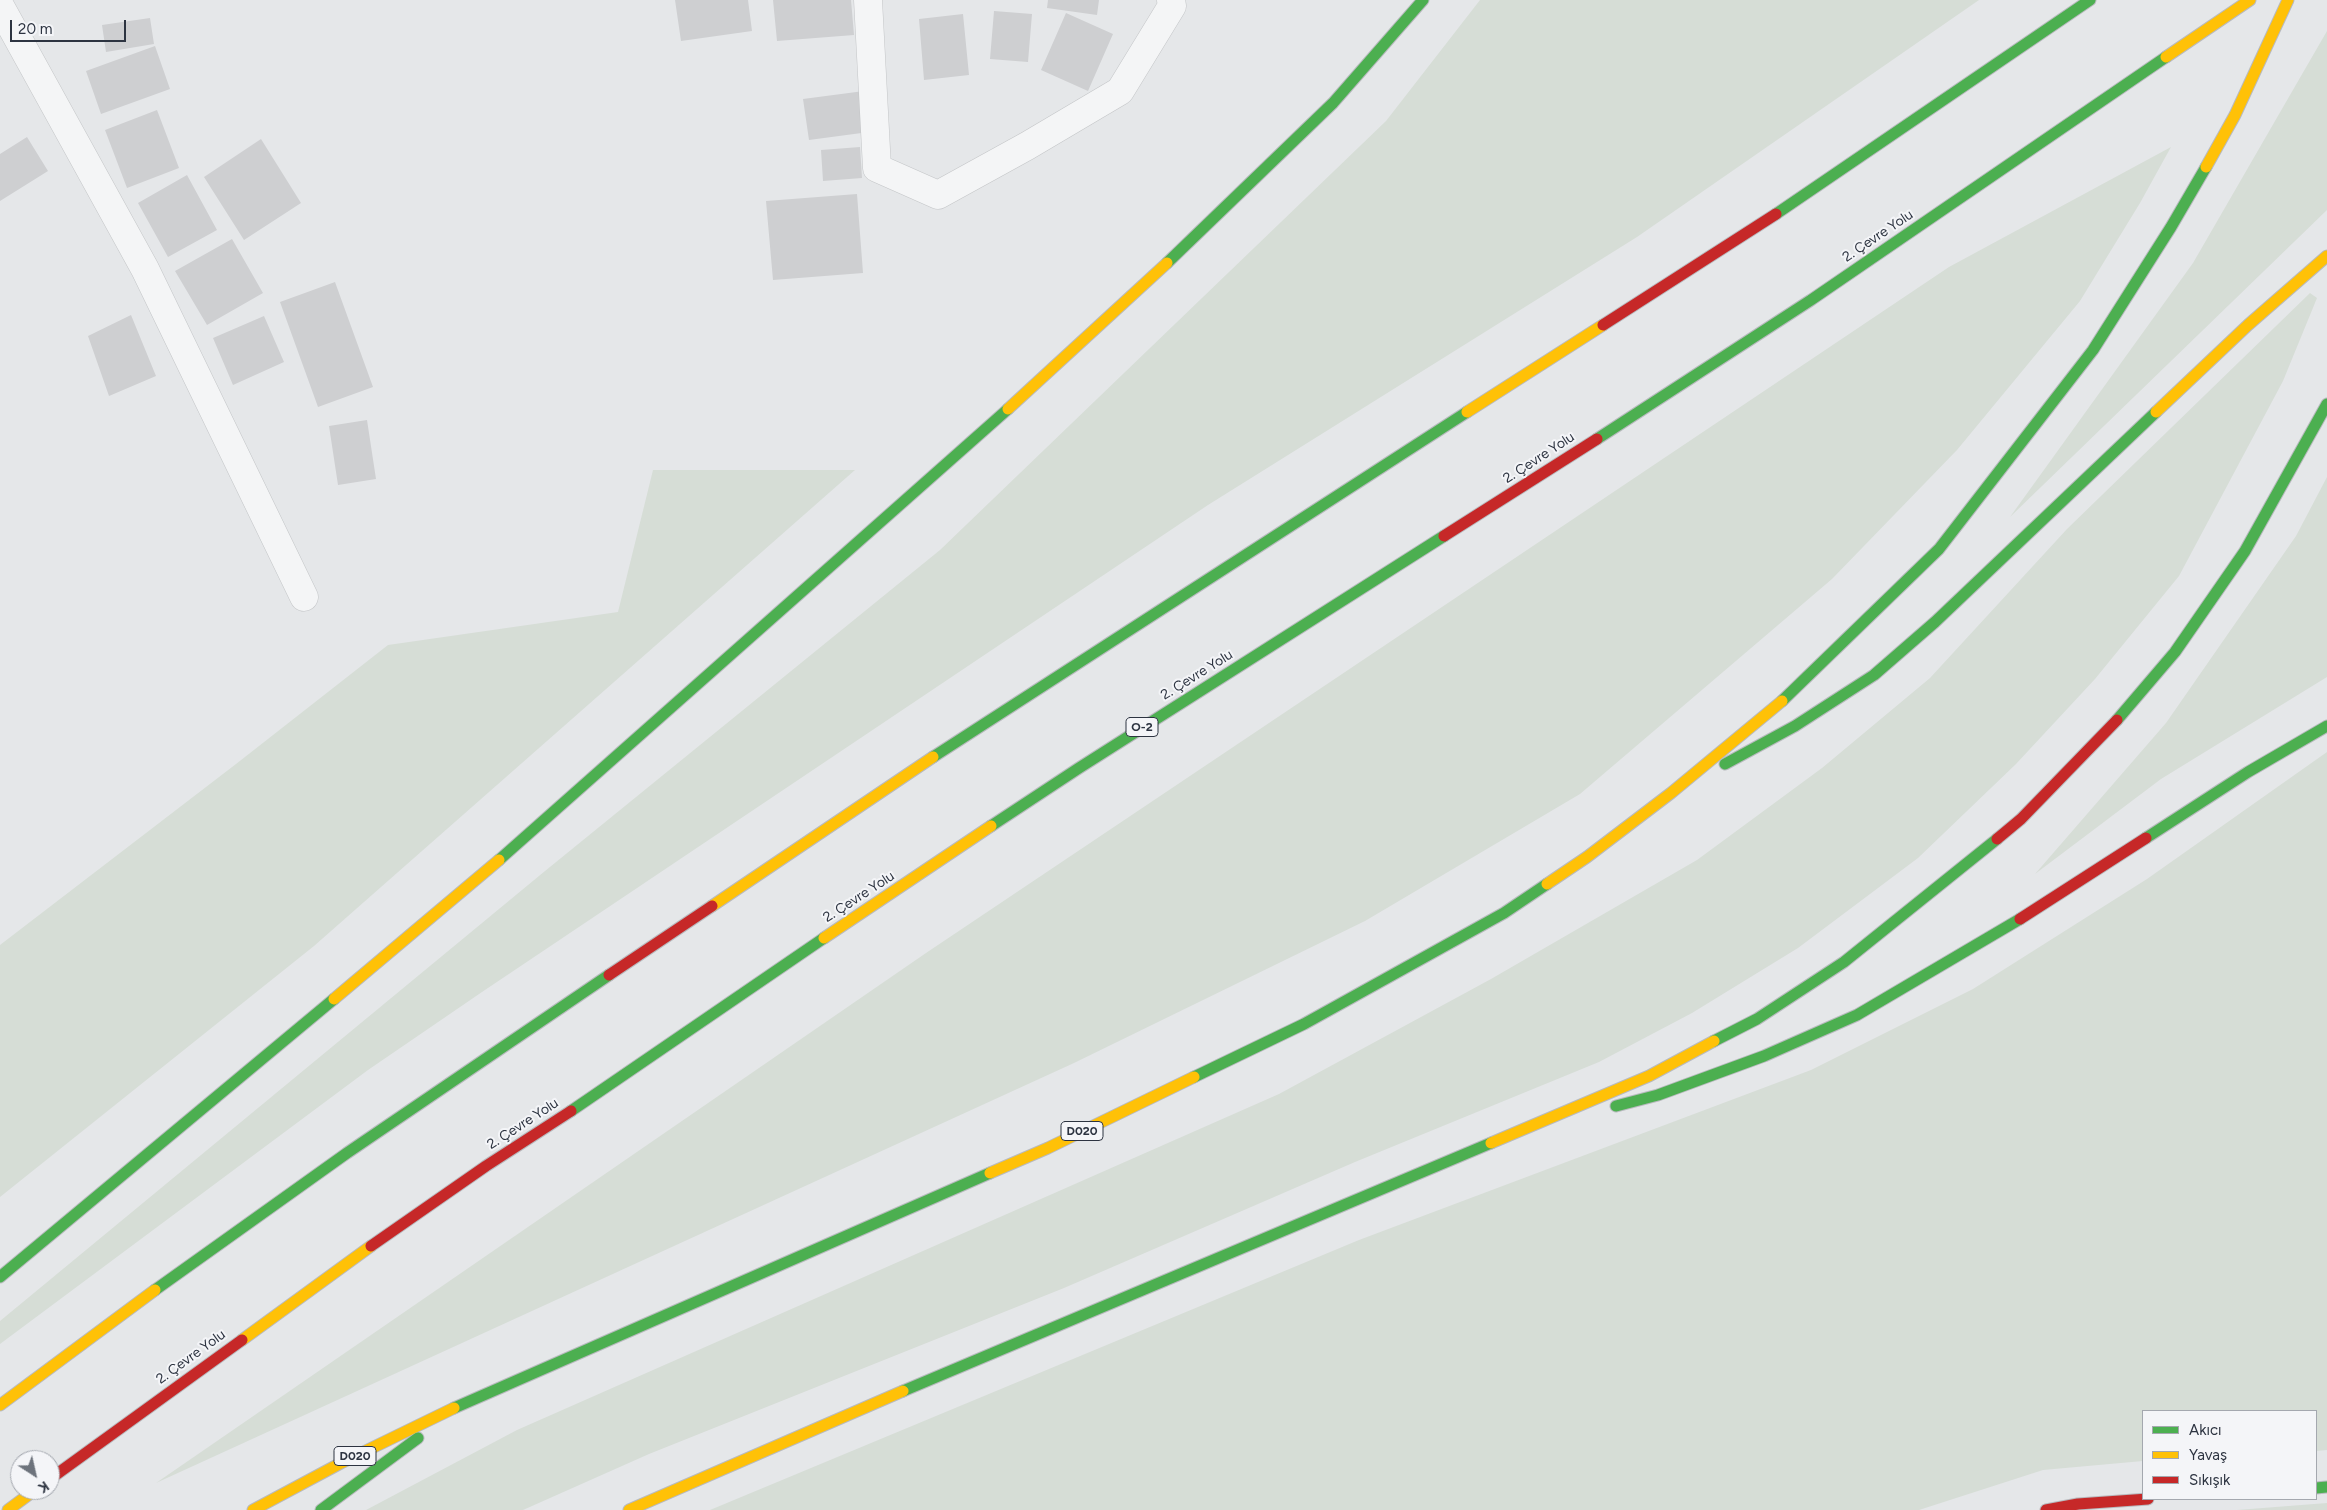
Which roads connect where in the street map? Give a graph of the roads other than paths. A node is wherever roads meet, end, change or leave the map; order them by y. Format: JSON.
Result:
{"nodes":[{"id":1,"x":868,"y":0,"type":"edge"},
{"id":2,"x":1171,"y":0,"type":"edge"},
{"id":3,"x":1423,"y":0,"type":"edge"},
{"id":4,"x":2090,"y":0,"type":"edge"},
{"id":5,"x":2250,"y":0,"type":"edge"},
{"id":6,"x":2288,"y":0,"type":"edge"},
{"id":7,"x":0,"y":6,"type":"edge"},
{"id":8,"x":2327,"y":256,"type":"edge"},
{"id":9,"x":2327,"y":404,"type":"edge"},
{"id":10,"x":304,"y":597,"type":"dead end"},
{"id":11,"x":2327,"y":726,"type":"edge"},
{"id":12,"x":1671,"y":793,"type":"junction"},
{"id":13,"x":1526,"y":1130,"type":"junction"},
{"id":14,"x":0,"y":1277,"type":"edge"},
{"id":15,"x":0,"y":1405,"type":"edge"},
{"id":16,"x":459,"y":1406,"type":"junction"},
{"id":17,"x":60,"y":1472,"type":"edge"},
{"id":18,"x":2142,"y":1499,"type":"edge"},
{"id":19,"x":22,"y":1500,"type":"edge"},
{"id":20,"x":8,"y":1510,"type":"edge"},
{"id":21,"x":253,"y":1510,"type":"edge"},
{"id":22,"x":321,"y":1510,"type":"edge"},
{"id":23,"x":629,"y":1510,"type":"edge"},
{"id":24,"x":2046,"y":1510,"type":"edge"}],
"edges":[{"from":1,"to":2,"type":"street"},
{"from":3,"to":14,"type":"highway"},
{"from":4,"to":15,"type":"highway"},
{"from":5,"to":17,"type":"highway","name":"2. Çevre Yolu","number":"O-2"},
{"from":6,"to":12,"type":"highway"},
{"from":7,"to":10,"type":"street"},
{"from":8,"to":12,"type":"highway"},
{"from":9,"to":13,"type":"highway"},
{"from":11,"to":13,"type":"highway"},
{"from":12,"to":16,"type":"highway","number":"D020"},
{"from":13,"to":23,"type":"highway"},
{"from":16,"to":21,"type":"highway","number":"D020"},
{"from":16,"to":22,"type":"highway"},
{"from":18,"to":24,"type":"highway"},
{"from":19,"to":20,"type":"highway"}]}
